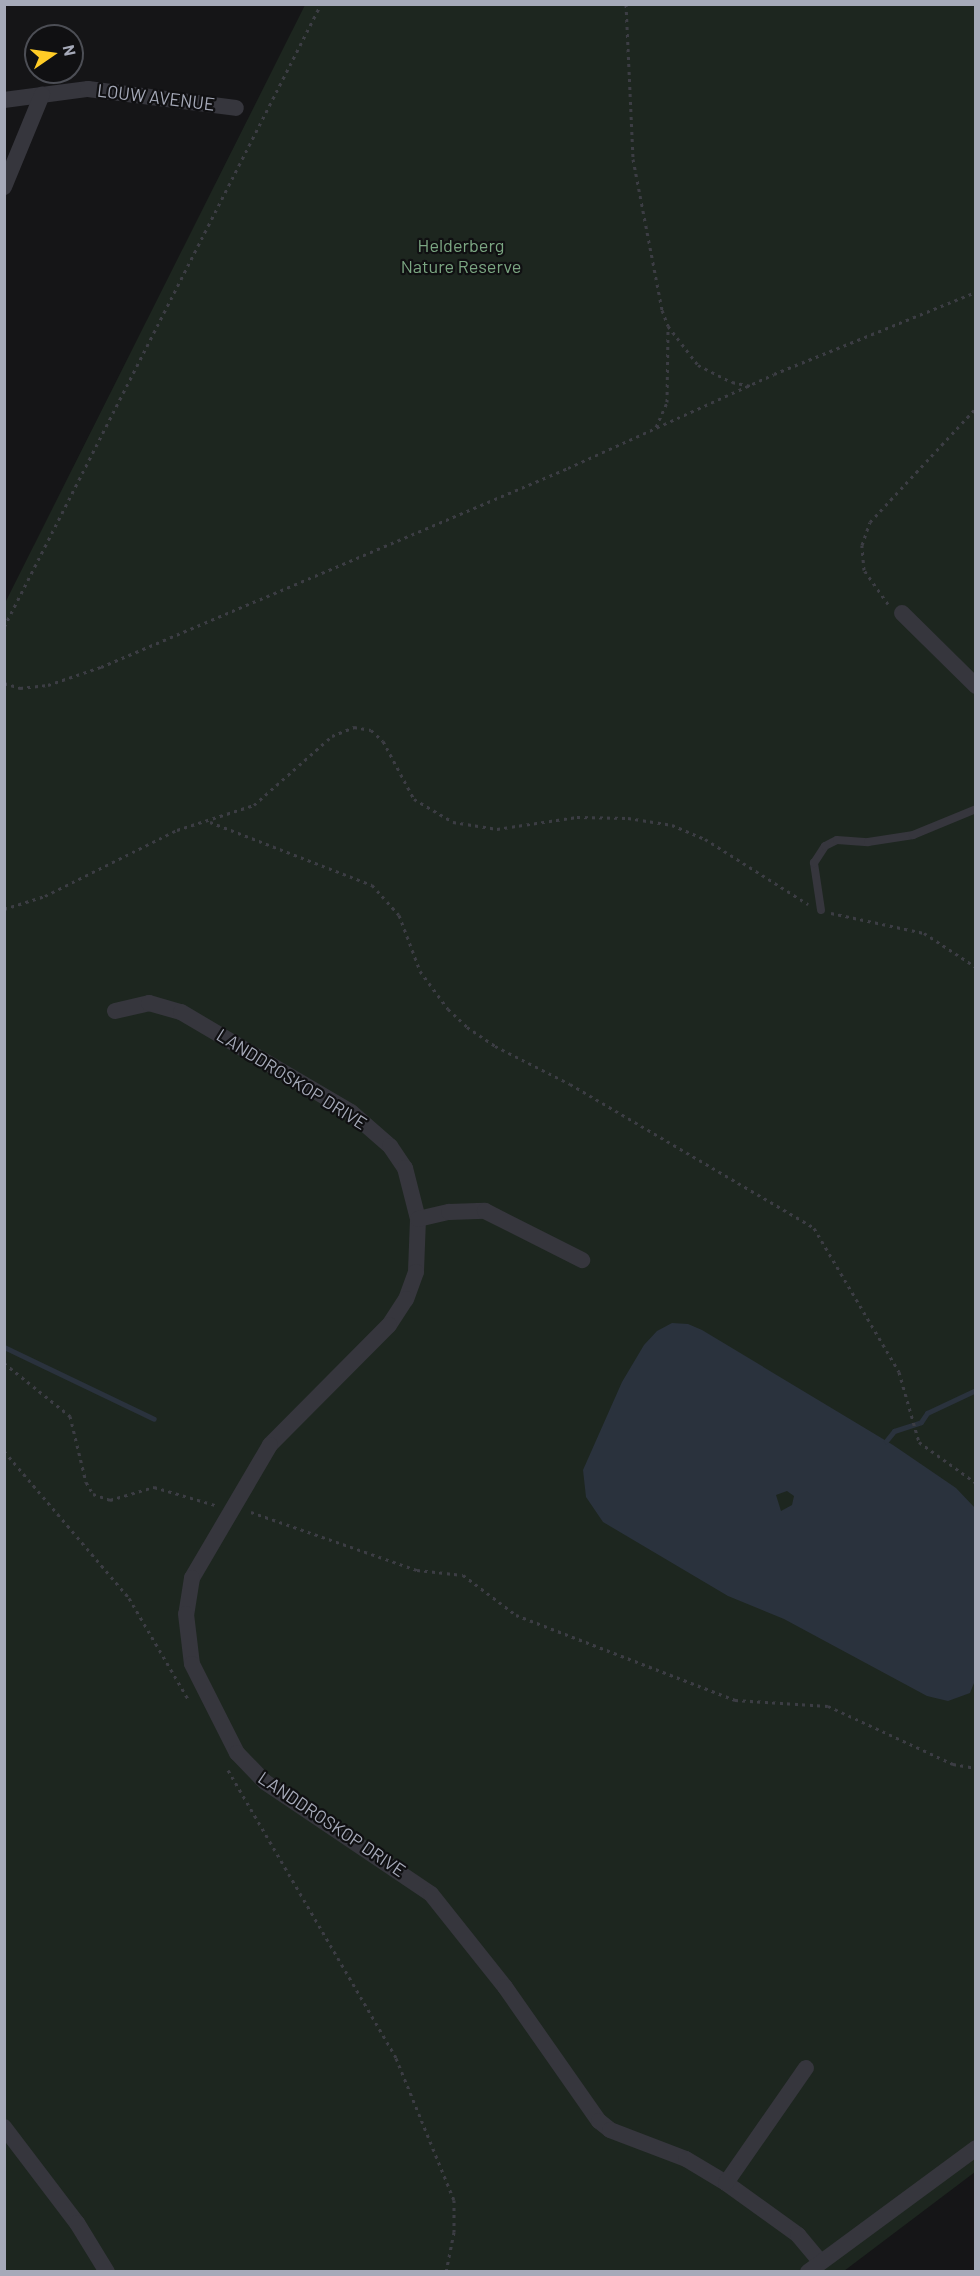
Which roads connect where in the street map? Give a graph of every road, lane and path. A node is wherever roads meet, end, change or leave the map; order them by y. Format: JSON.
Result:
{"nodes":[{"id":1,"x":321,"y":4,"type":"edge"},
{"id":2,"x":626,"y":4,"type":"edge"},
{"id":3,"x":42,"y":95,"type":"junction"},
{"id":4,"x":4,"y":100,"type":"edge"},
{"id":5,"x":236,"y":108,"type":"dead end"},
{"id":6,"x":4,"y":187,"type":"edge"},
{"id":7,"x":975,"y":292,"type":"edge"},
{"id":8,"x":668,"y":326,"type":"junction"},
{"id":9,"x":751,"y":386,"type":"junction"},
{"id":10,"x":975,"y":408,"type":"edge"},
{"id":11,"x":656,"y":427,"type":"junction"},
{"id":12,"x":902,"y":613,"type":"joint"},
{"id":13,"x":4,"y":627,"type":"edge"},
{"id":14,"x":4,"y":683,"type":"edge"},
{"id":15,"x":975,"y":687,"type":"edge"},
{"id":16,"x":975,"y":808,"type":"edge"},
{"id":17,"x":210,"y":822,"type":"junction"},
{"id":18,"x":4,"y":909,"type":"edge"},
{"id":19,"x":821,"y":910,"type":"junction"},
{"id":20,"x":975,"y":967,"type":"edge"},
{"id":21,"x":115,"y":1011,"type":"dead end"},
{"id":22,"x":418,"y":1219,"type":"junction"},
{"id":23,"x":582,"y":1260,"type":"dead end"},
{"id":24,"x":4,"y":1364,"type":"edge"},
{"id":25,"x":4,"y":1450,"type":"edge"},
{"id":26,"x":975,"y":1483,"type":"edge"},
{"id":27,"x":232,"y":1508,"type":"junction"},
{"id":28,"x":190,"y":1702,"type":"dead end"},
{"id":29,"x":224,"y":1763,"type":"dead end"},
{"id":30,"x":975,"y":1768,"type":"edge"},
{"id":31,"x":806,"y":2068,"type":"dead end"},
{"id":32,"x":4,"y":2127,"type":"edge"},
{"id":33,"x":975,"y":2148,"type":"edge"},
{"id":34,"x":726,"y":2183,"type":"junction"},
{"id":35,"x":814,"y":2267,"type":"edge"},
{"id":36,"x":107,"y":2271,"type":"edge"},
{"id":37,"x":446,"y":2271,"type":"edge"}],
"edges":[{"from":1,"to":13,"type":"path"},
{"from":2,"to":8,"type":"path"},
{"from":3,"to":4,"type":"street","name":"LOUW AVENUE"},
{"from":3,"to":5,"type":"street","name":"LOUW AVENUE"},
{"from":3,"to":6,"type":"street"},
{"from":7,"to":9,"type":"path"},
{"from":8,"to":9,"type":"path"},
{"from":8,"to":11,"type":"path"},
{"from":9,"to":11,"type":"path"},
{"from":10,"to":12,"type":"path"},
{"from":11,"to":14,"type":"path"},
{"from":12,"to":15,"type":"street"},
{"from":16,"to":19,"type":"lane"},
{"from":17,"to":18,"type":"path"},
{"from":17,"to":19,"type":"path"},
{"from":17,"to":26,"type":"path"},
{"from":19,"to":20,"type":"path"},
{"from":21,"to":22,"type":"street","name":"LANDDROSKOP DRIVE"},
{"from":22,"to":23,"type":"street"},
{"from":22,"to":27,"type":"street","name":"LANDDROSKOP DRIVE"},
{"from":24,"to":27,"type":"path"},
{"from":25,"to":28,"type":"path"},
{"from":27,"to":30,"type":"path"},
{"from":27,"to":34,"type":"street","name":"LANDDROSKOP DRIVE"},
{"from":29,"to":37,"type":"path"},
{"from":31,"to":34,"type":"street"},
{"from":32,"to":36,"type":"street"},
{"from":33,"to":35,"type":"street"},
{"from":34,"to":35,"type":"street","name":"LANDDROSKOP DRIVE"}]}
